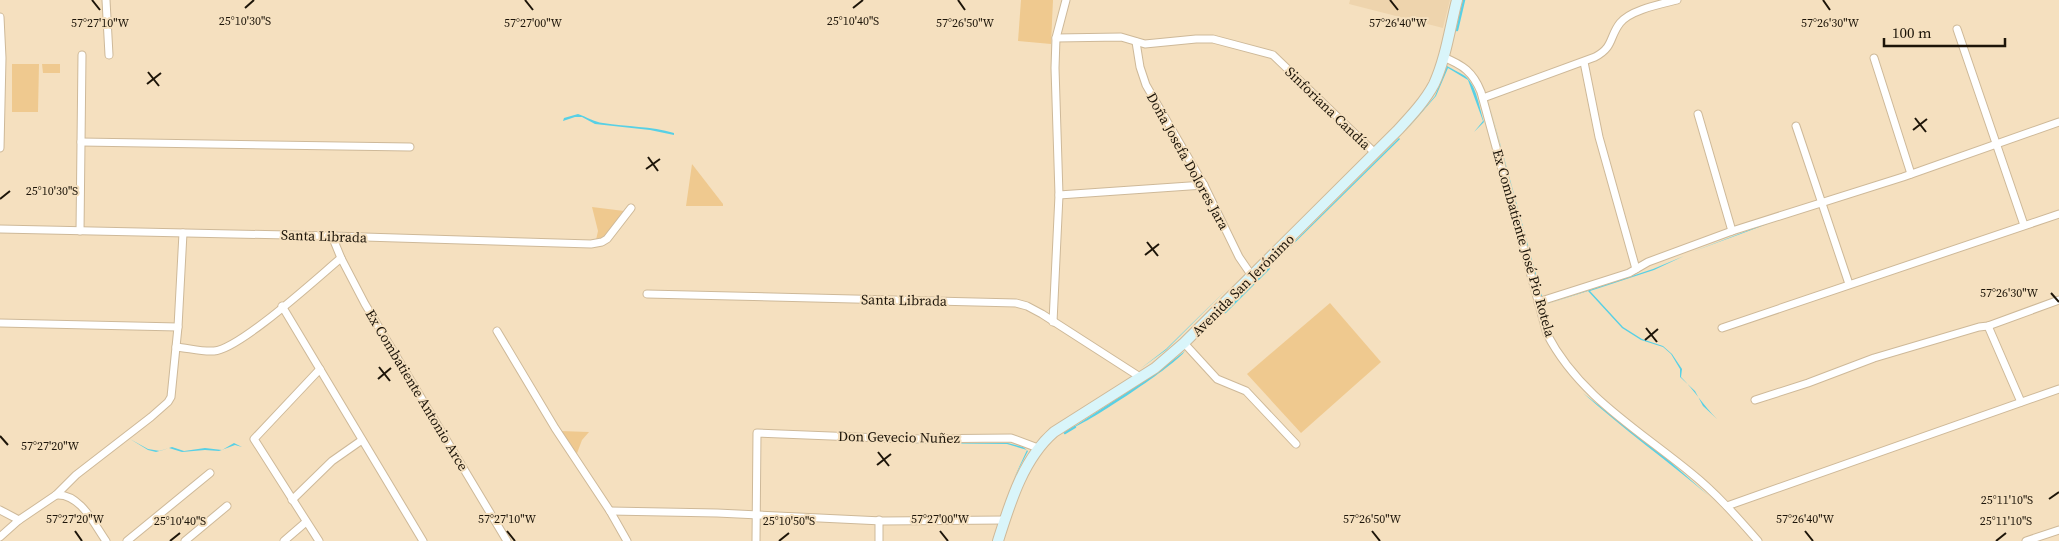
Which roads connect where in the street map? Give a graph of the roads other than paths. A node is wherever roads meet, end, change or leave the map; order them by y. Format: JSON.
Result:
{"nodes":[{"id":1,"x":106,"y":0,"type":"edge"},
{"id":2,"x":1066,"y":0,"type":"edge"},
{"id":3,"x":1457,"y":0,"type":"edge"},
{"id":4,"x":1677,"y":0,"type":"edge"},
{"id":5,"x":0,"y":17,"type":"edge"},
{"id":6,"x":1957,"y":28,"type":"dead end"},
{"id":7,"x":1056,"y":38,"type":"junction"},
{"id":8,"x":1136,"y":42,"type":"junction"},
{"id":9,"x":82,"y":55,"type":"dead end"},
{"id":10,"x":109,"y":55,"type":"dead end"},
{"id":11,"x":1443,"y":57,"type":"junction"},
{"id":12,"x":1874,"y":58,"type":"dead end"},
{"id":13,"x":1584,"y":62,"type":"junction"},
{"id":14,"x":1483,"y":98,"type":"junction"},
{"id":15,"x":0,"y":102,"type":"edge"},
{"id":16,"x":1698,"y":114,"type":"dead end"},
{"id":17,"x":2059,"y":122,"type":"edge"},
{"id":18,"x":1796,"y":126,"type":"dead end"},
{"id":19,"x":81,"y":142,"type":"junction"},
{"id":20,"x":1996,"y":144,"type":"junction"},
{"id":21,"x":410,"y":147,"type":"dead end"},
{"id":22,"x":0,"y":148,"type":"edge"},
{"id":23,"x":1375,"y":153,"type":"junction"},
{"id":24,"x":1911,"y":174,"type":"junction"},
{"id":25,"x":1204,"y":185,"type":"junction"},
{"id":26,"x":1059,"y":195,"type":"junction"},
{"id":27,"x":1821,"y":202,"type":"junction"},
{"id":28,"x":631,"y":208,"type":"dead end"},
{"id":29,"x":2059,"y":214,"type":"edge"},
{"id":30,"x":2024,"y":225,"type":"junction"},
{"id":31,"x":0,"y":229,"type":"edge"},
{"id":32,"x":80,"y":231,"type":"junction"},
{"id":33,"x":1732,"y":231,"type":"junction"},
{"id":34,"x":183,"y":233,"type":"junction"},
{"id":35,"x":332,"y":236,"type":"junction"},
{"id":36,"x":341,"y":258,"type":"junction"},
{"id":37,"x":1636,"y":269,"type":"junction"},
{"id":38,"x":1252,"y":276,"type":"junction"},
{"id":39,"x":1849,"y":284,"type":"junction"},
{"id":40,"x":647,"y":294,"type":"dead end"},
{"id":41,"x":2059,"y":300,"type":"edge"},
{"id":42,"x":1538,"y":302,"type":"junction"},
{"id":43,"x":282,"y":306,"type":"junction"},
{"id":44,"x":1053,"y":322,"type":"junction"},
{"id":45,"x":0,"y":324,"type":"edge"},
{"id":46,"x":1988,"y":326,"type":"junction"},
{"id":47,"x":178,"y":327,"type":"junction"},
{"id":48,"x":1722,"y":328,"type":"dead end"},
{"id":49,"x":497,"y":331,"type":"dead end"},
{"id":50,"x":1184,"y":343,"type":"junction"},
{"id":51,"x":176,"y":347,"type":"junction"},
{"id":52,"x":320,"y":369,"type":"junction"},
{"id":53,"x":1140,"y":377,"type":"junction"},
{"id":54,"x":2059,"y":389,"type":"edge"},
{"id":55,"x":1755,"y":400,"type":"dead end"},
{"id":56,"x":2021,"y":402,"type":"junction"},
{"id":57,"x":362,"y":440,"type":"junction"},
{"id":58,"x":1296,"y":444,"type":"dead end"},
{"id":59,"x":1038,"y":448,"type":"junction"},
{"id":60,"x":210,"y":473,"type":"dead end"},
{"id":61,"x":56,"y":495,"type":"junction"},
{"id":62,"x":292,"y":500,"type":"junction"},
{"id":63,"x":227,"y":506,"type":"dead end"},
{"id":64,"x":1727,"y":506,"type":"junction"},
{"id":65,"x":0,"y":510,"type":"edge"},
{"id":66,"x":610,"y":511,"type":"junction"},
{"id":67,"x":758,"y":515,"type":"junction"},
{"id":68,"x":19,"y":520,"type":"junction"},
{"id":69,"x":879,"y":520,"type":"junction"},
{"id":70,"x":1005,"y":520,"type":"junction"},
{"id":71,"x":306,"y":522,"type":"junction"},
{"id":72,"x":2059,"y":530,"type":"edge"},
{"id":73,"x":0,"y":537,"type":"edge"},
{"id":74,"x":106,"y":541,"type":"edge"},
{"id":75,"x":127,"y":541,"type":"edge"},
{"id":76,"x":184,"y":541,"type":"edge"},
{"id":77,"x":284,"y":541,"type":"edge"},
{"id":78,"x":319,"y":541,"type":"edge"},
{"id":79,"x":423,"y":541,"type":"edge"},
{"id":80,"x":507,"y":541,"type":"edge"},
{"id":81,"x":627,"y":541,"type":"edge"},
{"id":82,"x":756,"y":541,"type":"edge"},
{"id":83,"x":879,"y":541,"type":"edge"},
{"id":84,"x":998,"y":541,"type":"edge"},
{"id":85,"x":1758,"y":541,"type":"edge"},
{"id":86,"x":2026,"y":541,"type":"edge"}],
"edges":[{"from":1,"to":10,"type":"street"},
{"from":2,"to":7,"type":"street"},
{"from":3,"to":11,"type":"street","name":"Avenida San Jerónimo"},
{"from":4,"to":13,"type":"street"},
{"from":5,"to":15,"type":"street"},
{"from":6,"to":20,"type":"street"},
{"from":7,"to":8,"type":"street","name":"Sinforiana Candía"},
{"from":7,"to":26,"type":"street"},
{"from":8,"to":23,"type":"street","name":"Sinforiana Candía"},
{"from":8,"to":25,"type":"street","name":"Doña Josefa Dolores Jara"},
{"from":9,"to":19,"type":"street"},
{"from":11,"to":14,"type":"street","name":"Ex Combatiente José Pio Rotela"},
{"from":11,"to":23,"type":"street","name":"Avenida San Jerónimo"},
{"from":12,"to":24,"type":"street"},
{"from":13,"to":14,"type":"street"},
{"from":13,"to":37,"type":"street"},
{"from":14,"to":42,"type":"street","name":"Ex Combatiente José Pio Rotela"},
{"from":15,"to":22,"type":"street"},
{"from":16,"to":33,"type":"street"},
{"from":17,"to":20,"type":"street"},
{"from":18,"to":27,"type":"street"},
{"from":19,"to":21,"type":"street"},
{"from":19,"to":32,"type":"street"},
{"from":20,"to":24,"type":"street"},
{"from":20,"to":30,"type":"street"},
{"from":23,"to":38,"type":"street","name":"Avenida San Jerónimo"},
{"from":24,"to":27,"type":"street"},
{"from":25,"to":26,"type":"street"},
{"from":25,"to":38,"type":"street","name":"Doña Josefa Dolores Jara"},
{"from":26,"to":44,"type":"street"},
{"from":27,"to":33,"type":"street"},
{"from":27,"to":39,"type":"street"},
{"from":28,"to":35,"type":"street","name":"Santa Librada"},
{"from":29,"to":30,"type":"street"},
{"from":30,"to":39,"type":"street"},
{"from":31,"to":32,"type":"street","name":"Santa Librada"},
{"from":32,"to":34,"type":"street","name":"Santa Librada"},
{"from":33,"to":37,"type":"street"},
{"from":34,"to":35,"type":"street","name":"Santa Librada"},
{"from":34,"to":47,"type":"street"},
{"from":35,"to":36,"type":"street","name":"Ex Combatiente Antonio Arce"},
{"from":36,"to":43,"type":"street"},
{"from":36,"to":80,"type":"street","name":"Ex Combatiente Antonio Arce"},
{"from":37,"to":42,"type":"street"},
{"from":38,"to":50,"type":"street","name":"Avenida San Jerónimo"},
{"from":39,"to":48,"type":"street"},
{"from":40,"to":44,"type":"street","name":"Santa Librada"},
{"from":41,"to":46,"type":"street"},
{"from":42,"to":64,"type":"street","name":"Ex Combatiente José Pio Rotela"},
{"from":43,"to":51,"type":"street"},
{"from":43,"to":52,"type":"street"},
{"from":44,"to":53,"type":"street","name":"Santa Librada"},
{"from":45,"to":47,"type":"street"},
{"from":46,"to":55,"type":"street"},
{"from":46,"to":56,"type":"street"},
{"from":47,"to":51,"type":"street"},
{"from":49,"to":66,"type":"street"},
{"from":50,"to":53,"type":"street","name":"Avenida San Jerónimo"},
{"from":50,"to":58,"type":"street"},
{"from":51,"to":61,"type":"street"},
{"from":52,"to":57,"type":"street"},
{"from":52,"to":62,"type":"street"},
{"from":53,"to":59,"type":"street","name":"Avenida San Jerónimo"},
{"from":54,"to":56,"type":"street"},
{"from":56,"to":64,"type":"street"},
{"from":57,"to":62,"type":"street"},
{"from":57,"to":79,"type":"street"},
{"from":59,"to":67,"type":"street","name":"Don Gevecio Nuñez"},
{"from":59,"to":70,"type":"street","name":"Avenida San Jerónimo"},
{"from":60,"to":75,"type":"street"},
{"from":61,"to":68,"type":"street"},
{"from":61,"to":74,"type":"street"},
{"from":62,"to":71,"type":"street"},
{"from":63,"to":76,"type":"street"},
{"from":64,"to":85,"type":"street","name":"Ex Combatiente José Pio Rotela"},
{"from":65,"to":68,"type":"street"},
{"from":66,"to":67,"type":"street"},
{"from":66,"to":81,"type":"street"},
{"from":67,"to":69,"type":"street"},
{"from":67,"to":82,"type":"street"},
{"from":68,"to":73,"type":"street"},
{"from":69,"to":70,"type":"street"},
{"from":69,"to":83,"type":"street"},
{"from":70,"to":84,"type":"street","name":"Avenida San Jerónimo"},
{"from":71,"to":77,"type":"street"},
{"from":71,"to":78,"type":"street"},
{"from":72,"to":86,"type":"street"}]}
